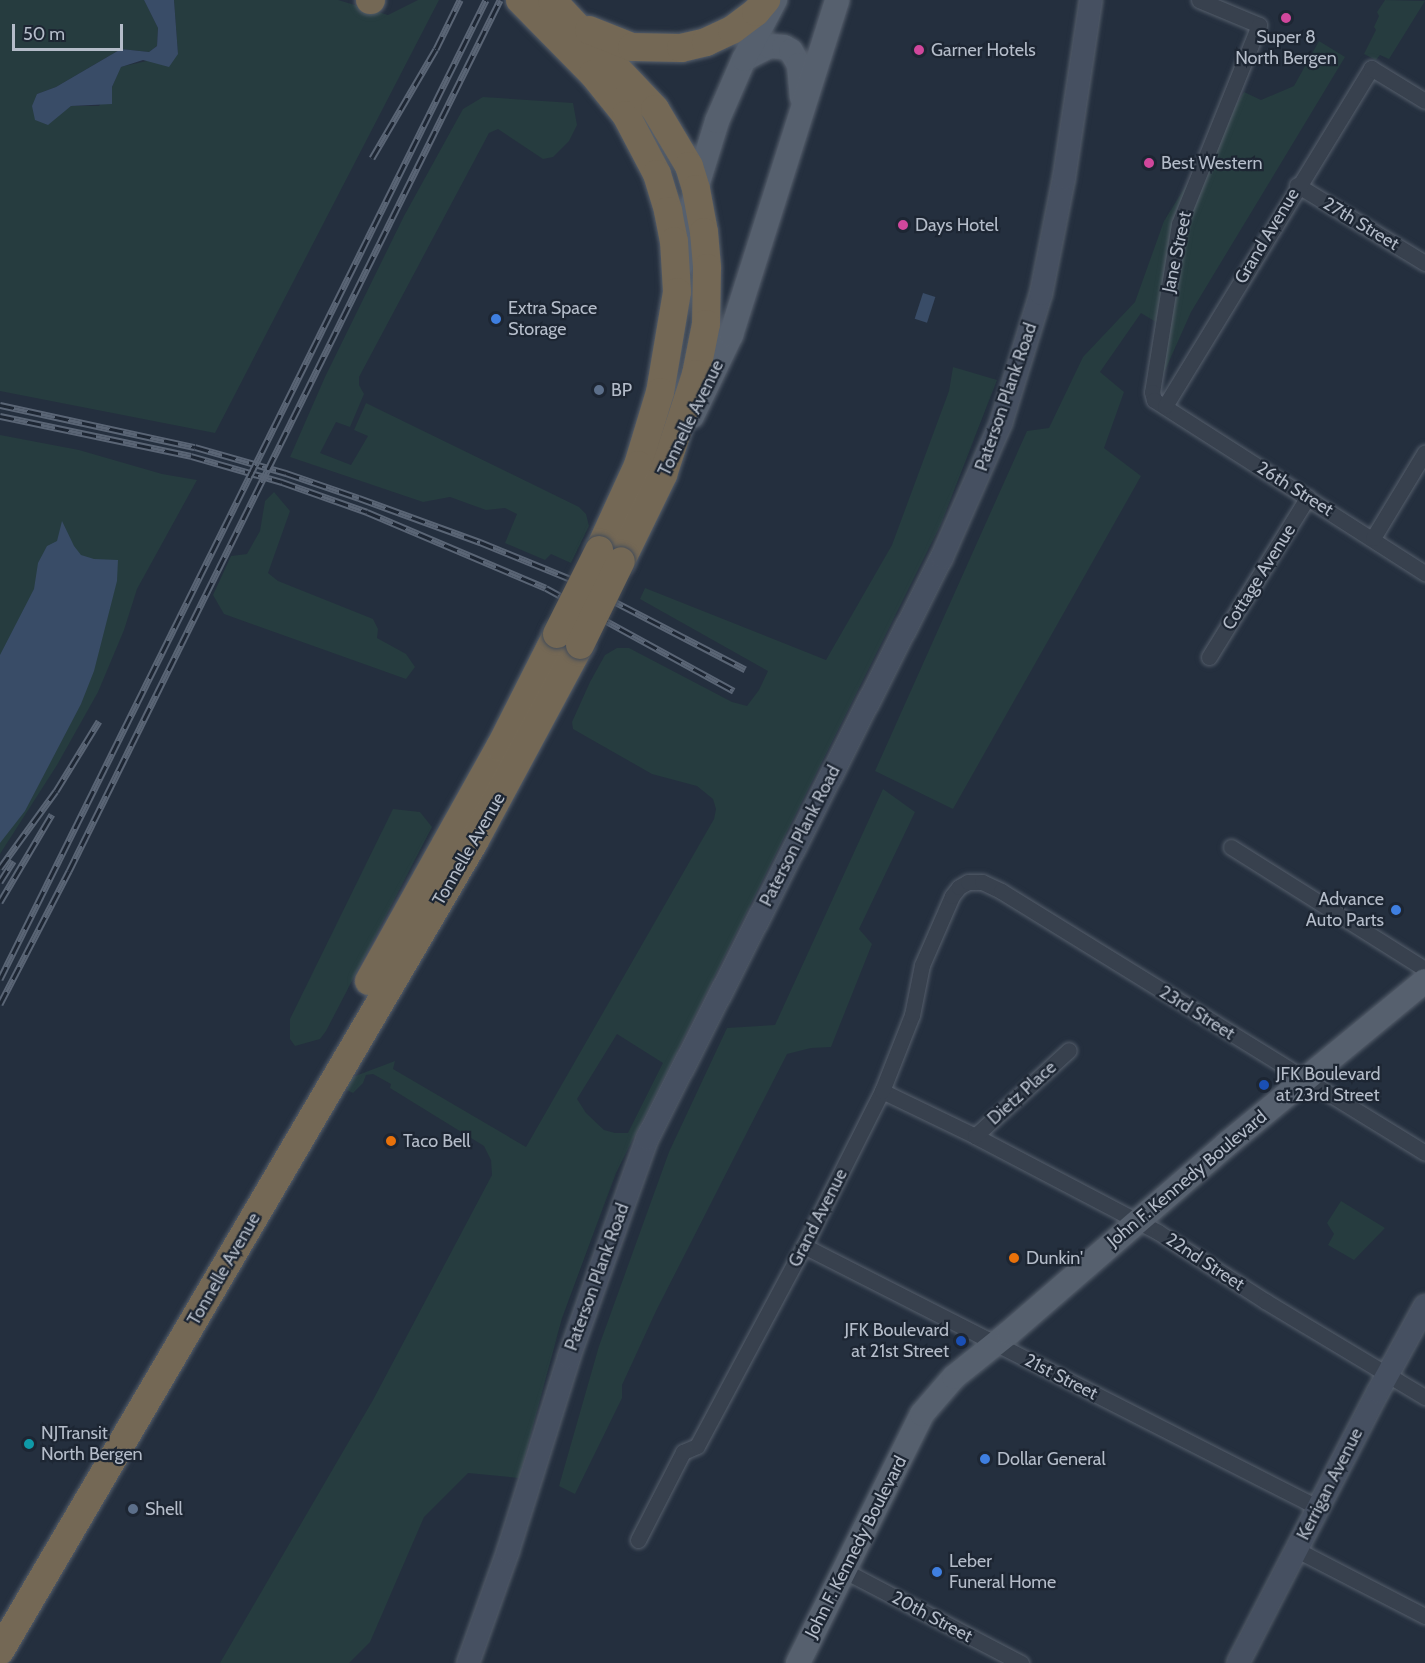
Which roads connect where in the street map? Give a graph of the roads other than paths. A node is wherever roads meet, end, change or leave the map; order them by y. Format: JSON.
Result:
{"nodes":[{"id":1,"x":766,"y":0,"type":"edge"},
{"id":2,"x":775,"y":0,"type":"edge"},
{"id":3,"x":837,"y":0,"type":"edge"},
{"id":4,"x":1091,"y":0,"type":"edge"},
{"id":5,"x":1199,"y":0,"type":"edge"},
{"id":6,"x":541,"y":5,"type":"edge"},
{"id":7,"x":744,"y":59,"type":"junction"},
{"id":8,"x":1425,"y":101,"type":"edge"},
{"id":9,"x":803,"y":106,"type":"junction"},
{"id":10,"x":1297,"y":185,"type":"junction"},
{"id":11,"x":696,"y":189,"type":"junction"},
{"id":12,"x":1425,"y":263,"type":"edge"},
{"id":13,"x":677,"y":285,"type":"junction"},
{"id":14,"x":1165,"y":406,"type":"junction"},
{"id":15,"x":1425,"y":452,"type":"edge"},
{"id":16,"x":663,"y":476,"type":"junction"},
{"id":17,"x":1308,"y":497,"type":"junction"},
{"id":18,"x":1373,"y":538,"type":"junction"},
{"id":19,"x":610,"y":555,"type":"junction"},
{"id":20,"x":1425,"y":573,"type":"edge"},
{"id":21,"x":1209,"y":657,"type":"dead end"},
{"id":22,"x":464,"y":837,"type":"junction"},
{"id":23,"x":1231,"y":847,"type":"dead end"},
{"id":24,"x":968,"y":882,"type":"joint"},
{"id":25,"x":1425,"y":969,"type":"edge"},
{"id":26,"x":1425,"y":981,"type":"edge"},
{"id":27,"x":1069,"y":1050,"type":"dead end"},
{"id":28,"x":1305,"y":1080,"type":"junction"},
{"id":29,"x":882,"y":1091,"type":"junction"},
{"id":30,"x":975,"y":1136,"type":"junction"},
{"id":31,"x":1425,"y":1153,"type":"edge"},
{"id":32,"x":1137,"y":1221,"type":"junction"},
{"id":33,"x":804,"y":1246,"type":"junction"},
{"id":34,"x":1425,"y":1306,"type":"edge"},
{"id":35,"x":996,"y":1344,"type":"junction"},
{"id":36,"x":1388,"y":1374,"type":"junction"},
{"id":37,"x":1425,"y":1397,"type":"edge"},
{"id":38,"x":1317,"y":1507,"type":"junction"},
{"id":39,"x":638,"y":1540,"type":"dead end"},
{"id":40,"x":1297,"y":1550,"type":"junction"},
{"id":41,"x":843,"y":1570,"type":"junction"},
{"id":42,"x":0,"y":1616,"type":"edge"},
{"id":43,"x":1425,"y":1616,"type":"edge"},
{"id":44,"x":0,"y":1652,"type":"edge"},
{"id":45,"x":468,"y":1663,"type":"edge"},
{"id":46,"x":798,"y":1663,"type":"edge"},
{"id":47,"x":1021,"y":1663,"type":"edge"},
{"id":48,"x":1238,"y":1663,"type":"edge"}],
"edges":[{"from":1,"to":6,"type":"highway"},
{"from":2,"to":7,"type":"main road","name":"Tonnelle Avenue"},
{"from":3,"to":9,"type":"main road","name":"Tonnelle Avenue"},
{"from":4,"to":45,"type":"main road","name":"Paterson Plank Road"},
{"from":5,"to":14,"type":"street","name":"Jane Street"},
{"from":6,"to":11,"type":"highway"},
{"from":6,"to":13,"type":"highway"},
{"from":7,"to":9,"type":"main road"},
{"from":7,"to":11,"type":"main road","name":"Tonnelle Avenue"},
{"from":8,"to":10,"type":"street","name":"Grand Avenue"},
{"from":9,"to":16,"type":"main road","name":"Tonnelle Avenue"},
{"from":10,"to":12,"type":"street","name":"27th Street"},
{"from":10,"to":14,"type":"street","name":"Grand Avenue"},
{"from":11,"to":13,"type":"main road","name":"Tonnelle Avenue"},
{"from":11,"to":16,"type":"highway"},
{"from":13,"to":19,"type":"highway","name":"Tonnelle Avenue"},
{"from":14,"to":17,"type":"street","name":"26th Street"},
{"from":15,"to":18,"type":"street"},
{"from":16,"to":19,"type":"highway","name":"Tonnelle Avenue"},
{"from":17,"to":18,"type":"street","name":"26th Street"},
{"from":17,"to":21,"type":"street","name":"Cottage Avenue"},
{"from":18,"to":20,"type":"street","name":"26th Street"},
{"from":19,"to":22,"type":"highway","name":"Tonnelle Avenue","bridge":true},
{"from":22,"to":42,"type":"highway","name":"Tonnelle Avenue"},
{"from":22,"to":44,"type":"highway","name":"Tonnelle Avenue"},
{"from":23,"to":25,"type":"street"},
{"from":24,"to":28,"type":"street","name":"23rd Street"},
{"from":24,"to":29,"type":"street","name":"Grand Avenue"},
{"from":26,"to":28,"type":"main road","name":"John F. Kennedy Boulevard"},
{"from":27,"to":30,"type":"street","name":"Dietz Place"},
{"from":28,"to":31,"type":"street","name":"23rd Street"},
{"from":28,"to":32,"type":"main road","name":"John F. Kennedy Boulevard"},
{"from":29,"to":30,"type":"street","name":"22nd Street"},
{"from":29,"to":33,"type":"street","name":"Grand Avenue"},
{"from":30,"to":32,"type":"street","name":"22nd Street"},
{"from":32,"to":35,"type":"main road","name":"John F. Kennedy Boulevard"},
{"from":32,"to":36,"type":"street","name":"22nd Street"},
{"from":33,"to":35,"type":"street","name":"21st Street"},
{"from":33,"to":39,"type":"street","name":"Grand Avenue"},
{"from":34,"to":36,"type":"main road","name":"Kerrigan Avenue"},
{"from":35,"to":38,"type":"street","name":"21st Street"},
{"from":35,"to":41,"type":"main road","name":"John F. Kennedy Boulevard"},
{"from":36,"to":37,"type":"street","name":"22nd Street"},
{"from":36,"to":38,"type":"main road","name":"Kerrigan Avenue"},
{"from":38,"to":40,"type":"main road","name":"Kerrigan Avenue"},
{"from":40,"to":43,"type":"street"},
{"from":40,"to":48,"type":"main road","name":"Kerrigan Avenue"},
{"from":41,"to":46,"type":"main road","name":"John F. Kennedy Boulevard"},
{"from":41,"to":47,"type":"street","name":"20th Street"}]}
